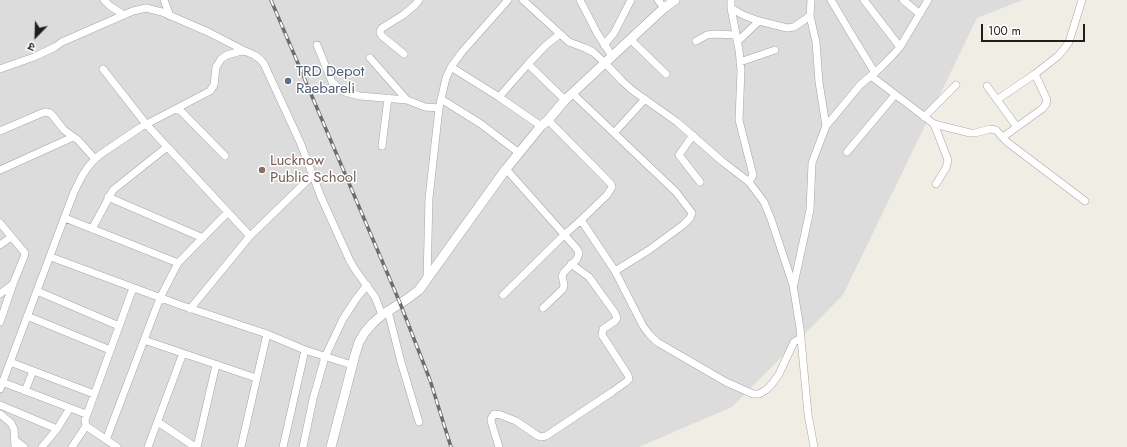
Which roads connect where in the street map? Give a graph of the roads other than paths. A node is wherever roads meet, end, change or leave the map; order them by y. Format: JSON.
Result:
{"nodes":[{"id":1,"x":104,"y":0,"type":"edge"},
{"id":2,"x":164,"y":0,"type":"edge"},
{"id":3,"x":419,"y":0,"type":"edge"},
{"id":4,"x":508,"y":0,"type":"edge"},
{"id":5,"x":523,"y":0,"type":"edge"},
{"id":6,"x":580,"y":0,"type":"edge"},
{"id":7,"x":632,"y":0,"type":"edge"},
{"id":8,"x":658,"y":0,"type":"edge"},
{"id":9,"x":675,"y":0,"type":"edge"},
{"id":10,"x":811,"y":0,"type":"edge"},
{"id":11,"x":832,"y":0,"type":"edge"},
{"id":12,"x":864,"y":0,"type":"edge"},
{"id":13,"x":902,"y":0,"type":"edge"},
{"id":14,"x":928,"y":0,"type":"edge"},
{"id":15,"x":1082,"y":0,"type":"edge"},
{"id":16,"x":731,"y":4,"type":"edge"},
{"id":17,"x":664,"y":8,"type":"junction"},
{"id":18,"x":920,"y":14,"type":"junction"},
{"id":19,"x":124,"y":15,"type":"junction"},
{"id":20,"x":170,"y":16,"type":"junction"},
{"id":21,"x":810,"y":16,"type":"junction"},
{"id":22,"x":759,"y":21,"type":"junction"},
{"id":23,"x":560,"y":34,"type":"junction"},
{"id":24,"x":736,"y":39,"type":"junction"},
{"id":25,"x":631,"y":40,"type":"junction"},
{"id":26,"x":696,"y":41,"type":"dead end"},
{"id":27,"x":604,"y":45,"type":"junction"},
{"id":28,"x":317,"y":46,"type":"dead end"},
{"id":29,"x":900,"y":47,"type":"junction"},
{"id":30,"x":776,"y":50,"type":"dead end"},
{"id":31,"x":245,"y":51,"type":"junction"},
{"id":32,"x":404,"y":54,"type":"dead end"},
{"id":33,"x":370,"y":58,"type":"dead end"},
{"id":34,"x":609,"y":59,"type":"junction"},
{"id":35,"x":740,"y":62,"type":"junction"},
{"id":36,"x":528,"y":64,"type":"junction"},
{"id":37,"x":451,"y":67,"type":"junction"},
{"id":38,"x":0,"y":69,"type":"edge"},
{"id":39,"x":103,"y":69,"type":"dead end"},
{"id":40,"x":666,"y":74,"type":"dead end"},
{"id":41,"x":873,"y":74,"type":"junction"},
{"id":42,"x":1035,"y":74,"type":"junction"},
{"id":43,"x":956,"y":85,"type":"dead end"},
{"id":44,"x":987,"y":86,"type":"dead end"},
{"id":45,"x":572,"y":93,"type":"junction"},
{"id":46,"x":895,"y":94,"type":"junction"},
{"id":47,"x":499,"y":97,"type":"junction"},
{"id":48,"x":388,"y":98,"type":"junction"},
{"id":49,"x":441,"y":99,"type":"junction"},
{"id":50,"x":645,"y":99,"type":"junction"},
{"id":51,"x":998,"y":99,"type":"junction"},
{"id":52,"x":407,"y":100,"type":"junction"},
{"id":53,"x":565,"y":100,"type":"junction"},
{"id":54,"x":178,"y":108,"type":"junction"},
{"id":55,"x":439,"y":108,"type":"junction"},
{"id":56,"x":924,"y":117,"type":"junction"},
{"id":57,"x":545,"y":123,"type":"junction"},
{"id":58,"x":146,"y":124,"type":"junction"},
{"id":59,"x":934,"y":124,"type":"junction"},
{"id":60,"x":826,"y":126,"type":"junction"},
{"id":61,"x":1017,"y":127,"type":"junction"},
{"id":62,"x":0,"y":130,"type":"edge"},
{"id":63,"x":614,"y":133,"type":"junction"},
{"id":64,"x":693,"y":136,"type":"junction"},
{"id":65,"x":73,"y":137,"type":"junction"},
{"id":66,"x":1003,"y":137,"type":"junction"},
{"id":67,"x":382,"y":146,"type":"dead end"},
{"id":68,"x":167,"y":147,"type":"junction"},
{"id":69,"x":847,"y":152,"type":"dead end"},
{"id":70,"x":520,"y":153,"type":"junction"},
{"id":71,"x":225,"y":156,"type":"dead end"},
{"id":72,"x":95,"y":159,"type":"junction"},
{"id":73,"x":506,"y":169,"type":"junction"},
{"id":74,"x":0,"y":170,"type":"edge"},
{"id":75,"x":313,"y":175,"type":"junction"},
{"id":76,"x":700,"y":182,"type":"dead end"},
{"id":77,"x":749,"y":182,"type":"junction"},
{"id":78,"x":936,"y":184,"type":"dead end"},
{"id":79,"x":108,"y":197,"type":"junction"},
{"id":80,"x":1085,"y":200,"type":"dead end"},
{"id":81,"x":228,"y":212,"type":"junction"},
{"id":82,"x":65,"y":218,"type":"junction"},
{"id":83,"x":581,"y":220,"type":"junction"},
{"id":84,"x":0,"y":223,"type":"edge"},
{"id":85,"x":92,"y":229,"type":"junction"},
{"id":86,"x":564,"y":235,"type":"junction"},
{"id":87,"x":250,"y":236,"type":"junction"},
{"id":88,"x":11,"y":237,"type":"junction"},
{"id":89,"x":203,"y":238,"type":"junction"},
{"id":90,"x":0,"y":245,"type":"edge"},
{"id":91,"x":51,"y":257,"type":"junction"},
{"id":92,"x":178,"y":263,"type":"junction"},
{"id":93,"x":571,"y":264,"type":"junction"},
{"id":94,"x":615,"y":271,"type":"junction"},
{"id":95,"x":427,"y":279,"type":"junction"},
{"id":96,"x":13,"y":284,"type":"junction"},
{"id":97,"x":367,"y":285,"type":"junction"},
{"id":98,"x":793,"y":285,"type":"junction"},
{"id":99,"x":133,"y":288,"type":"junction"},
{"id":100,"x":37,"y":291,"type":"junction"},
{"id":101,"x":0,"y":294,"type":"edge"},
{"id":102,"x":503,"y":295,"type":"dead end"},
{"id":103,"x":160,"y":298,"type":"junction"},
{"id":104,"x":543,"y":308,"type":"dead end"},
{"id":105,"x":190,"y":309,"type":"junction"},
{"id":106,"x":385,"y":313,"type":"junction"},
{"id":107,"x":27,"y":316,"type":"junction"},
{"id":108,"x":0,"y":322,"type":"edge"},
{"id":109,"x":119,"y":326,"type":"junction"},
{"id":110,"x":267,"y":334,"type":"junction"},
{"id":111,"x":801,"y":338,"type":"junction"},
{"id":112,"x":144,"y":340,"type":"junction"},
{"id":113,"x":110,"y":350,"type":"junction"},
{"id":114,"x":305,"y":350,"type":"junction"},
{"id":115,"x":183,"y":354,"type":"junction"},
{"id":116,"x":325,"y":357,"type":"junction"},
{"id":117,"x":10,"y":362,"type":"junction"},
{"id":118,"x":216,"y":365,"type":"junction"},
{"id":119,"x":352,"y":365,"type":"junction"},
{"id":120,"x":33,"y":370,"type":"junction"},
{"id":121,"x":256,"y":378,"type":"junction"},
{"id":122,"x":1,"y":386,"type":"edge"},
{"id":123,"x":25,"y":391,"type":"junction"},
{"id":124,"x":94,"y":394,"type":"junction"},
{"id":125,"x":0,"y":405,"type":"edge"},
{"id":126,"x":70,"y":408,"type":"junction"},
{"id":127,"x":0,"y":414,"type":"edge"},
{"id":128,"x":86,"y":414,"type":"junction"},
{"id":129,"x":158,"y":422,"type":"junction"},
{"id":130,"x":419,"y":422,"type":"dead end"},
{"id":131,"x":86,"y":426,"type":"junction"},
{"id":132,"x":56,"y":429,"type":"junction"},
{"id":133,"x":106,"y":440,"type":"junction"},
{"id":134,"x":15,"y":443,"type":"edge"},
{"id":135,"x":24,"y":447,"type":"edge"},
{"id":136,"x":42,"y":447,"type":"edge"},
{"id":137,"x":72,"y":447,"type":"edge"},
{"id":138,"x":117,"y":447,"type":"edge"},
{"id":139,"x":148,"y":447,"type":"edge"},
{"id":140,"x":196,"y":447,"type":"edge"},
{"id":141,"x":240,"y":447,"type":"edge"},
{"id":142,"x":283,"y":447,"type":"edge"},
{"id":143,"x":304,"y":447,"type":"edge"},
{"id":144,"x":331,"y":447,"type":"edge"},
{"id":145,"x":499,"y":447,"type":"edge"},
{"id":146,"x":814,"y":447,"type":"edge"}],
"edges":[{"from":1,"to":19,"type":"street"},
{"from":2,"to":20,"type":"street"},
{"from":3,"to":32,"type":"street"},
{"from":4,"to":37,"type":"street"},
{"from":5,"to":23,"type":"street"},
{"from":6,"to":27,"type":"street"},
{"from":7,"to":27,"type":"street"},
{"from":8,"to":17,"type":"street"},
{"from":9,"to":17,"type":"street"},
{"from":10,"to":21,"type":"street"},
{"from":11,"to":41,"type":"street"},
{"from":12,"to":29,"type":"street"},
{"from":13,"to":18,"type":"street"},
{"from":14,"to":18,"type":"street"},
{"from":15,"to":42,"type":"street"},
{"from":16,"to":22,"type":"street"},
{"from":16,"to":24,"type":"street"},
{"from":17,"to":25,"type":"street"},
{"from":18,"to":29,"type":"street"},
{"from":19,"to":20,"type":"street"},
{"from":19,"to":38,"type":"street"},
{"from":20,"to":31,"type":"street"},
{"from":21,"to":22,"type":"street"},
{"from":21,"to":60,"type":"street"},
{"from":22,"to":24,"type":"street"},
{"from":23,"to":34,"type":"street"},
{"from":23,"to":36,"type":"street"},
{"from":24,"to":26,"type":"street"},
{"from":24,"to":35,"type":"street"},
{"from":25,"to":34,"type":"street"},
{"from":25,"to":40,"type":"street"},
{"from":27,"to":34,"type":"street"},
{"from":28,"to":48,"type":"street"},
{"from":29,"to":41,"type":"street"},
{"from":30,"to":35,"type":"street"},
{"from":31,"to":54,"type":"street"},
{"from":31,"to":75,"type":"street"},
{"from":33,"to":52,"type":"street"},
{"from":34,"to":45,"type":"street"},
{"from":34,"to":50,"type":"street"},
{"from":35,"to":77,"type":"street"},
{"from":36,"to":47,"type":"street"},
{"from":36,"to":53,"type":"street"},
{"from":37,"to":47,"type":"street"},
{"from":37,"to":49,"type":"street"},
{"from":39,"to":58,"type":"street"},
{"from":41,"to":46,"type":"street"},
{"from":41,"to":60,"type":"street"},
{"from":42,"to":51,"type":"street"},
{"from":42,"to":61,"type":"street"},
{"from":43,"to":56,"type":"street"},
{"from":44,"to":51,"type":"street"},
{"from":45,"to":53,"type":"street"},
{"from":45,"to":63,"type":"street"},
{"from":46,"to":56,"type":"street"},
{"from":46,"to":69,"type":"street"},
{"from":47,"to":57,"type":"street"},
{"from":48,"to":52,"type":"street"},
{"from":48,"to":67,"type":"street"},
{"from":49,"to":55,"type":"street"},
{"from":49,"to":70,"type":"street"},
{"from":50,"to":63,"type":"street"},
{"from":50,"to":64,"type":"street"},
{"from":51,"to":61,"type":"street"},
{"from":52,"to":55,"type":"street"},
{"from":53,"to":57,"type":"street"},
{"from":54,"to":58,"type":"street"},
{"from":54,"to":71,"type":"street"},
{"from":55,"to":95,"type":"street"},
{"from":56,"to":59,"type":"street"},
{"from":57,"to":70,"type":"street"},
{"from":57,"to":83,"type":"street"},
{"from":58,"to":68,"type":"street"},
{"from":58,"to":72,"type":"street"},
{"from":59,"to":66,"type":"street"},
{"from":59,"to":78,"type":"street"},
{"from":60,"to":98,"type":"street"},
{"from":61,"to":66,"type":"street"},
{"from":62,"to":65,"type":"street"},
{"from":63,"to":94,"type":"street"},
{"from":64,"to":76,"type":"street"},
{"from":64,"to":77,"type":"street"},
{"from":65,"to":72,"type":"street"},
{"from":65,"to":74,"type":"street"},
{"from":66,"to":80,"type":"street"},
{"from":68,"to":79,"type":"street"},
{"from":68,"to":81,"type":"street"},
{"from":70,"to":73,"type":"street"},
{"from":72,"to":82,"type":"street"},
{"from":73,"to":86,"type":"street"},
{"from":73,"to":95,"type":"street"},
{"from":75,"to":87,"type":"street"},
{"from":75,"to":97,"type":"street"},
{"from":77,"to":98,"type":"street"},
{"from":79,"to":85,"type":"street"},
{"from":79,"to":89,"type":"street"},
{"from":81,"to":87,"type":"street"},
{"from":81,"to":89,"type":"street"},
{"from":82,"to":85,"type":"street"},
{"from":82,"to":91,"type":"street"},
{"from":83,"to":86,"type":"street"},
{"from":83,"to":94,"type":"street"},
{"from":84,"to":88,"type":"street"},
{"from":85,"to":92,"type":"street"},
{"from":86,"to":93,"type":"street"},
{"from":86,"to":102,"type":"street"},
{"from":87,"to":105,"type":"street"},
{"from":88,"to":90,"type":"street"},
{"from":88,"to":96,"type":"street"},
{"from":89,"to":92,"type":"street"},
{"from":91,"to":99,"type":"street"},
{"from":91,"to":100,"type":"street"},
{"from":92,"to":103,"type":"street"},
{"from":93,"to":104,"type":"street"},
{"from":93,"to":145,"type":"street"},
{"from":94,"to":111,"type":"street"},
{"from":95,"to":106,"type":"street"},
{"from":96,"to":101,"type":"street"},
{"from":96,"to":108,"type":"street"},
{"from":97,"to":106,"type":"street"},
{"from":97,"to":116,"type":"street"},
{"from":98,"to":111,"type":"street"},
{"from":99,"to":103,"type":"street"},
{"from":99,"to":109,"type":"street"},
{"from":100,"to":107,"type":"street"},
{"from":100,"to":109,"type":"street"},
{"from":103,"to":105,"type":"street"},
{"from":103,"to":112,"type":"street"},
{"from":105,"to":110,"type":"street"},
{"from":106,"to":119,"type":"street"},
{"from":106,"to":130,"type":"street"},
{"from":107,"to":113,"type":"street"},
{"from":107,"to":117,"type":"street"},
{"from":109,"to":113,"type":"street"},
{"from":110,"to":114,"type":"street"},
{"from":110,"to":121,"type":"street"},
{"from":111,"to":146,"type":"street"},
{"from":112,"to":115,"type":"street"},
{"from":112,"to":133,"type":"street"},
{"from":113,"to":124,"type":"street"},
{"from":114,"to":116,"type":"street"},
{"from":114,"to":142,"type":"street"},
{"from":115,"to":118,"type":"street"},
{"from":115,"to":129,"type":"street"},
{"from":116,"to":119,"type":"street"},
{"from":116,"to":143,"type":"street"},
{"from":117,"to":120,"type":"street"},
{"from":117,"to":122,"type":"street"},
{"from":118,"to":121,"type":"street"},
{"from":118,"to":140,"type":"street"},
{"from":119,"to":144,"type":"street"},
{"from":120,"to":123,"type":"street"},
{"from":120,"to":124,"type":"street"},
{"from":121,"to":141,"type":"street"},
{"from":122,"to":123,"type":"street"},
{"from":123,"to":126,"type":"street"},
{"from":124,"to":128,"type":"street"},
{"from":125,"to":132,"type":"street"},
{"from":126,"to":128,"type":"street"},
{"from":126,"to":132,"type":"street"},
{"from":127,"to":134,"type":"street"},
{"from":128,"to":131,"type":"street"},
{"from":129,"to":139,"type":"street"},
{"from":129,"to":140,"type":"street"},
{"from":131,"to":133,"type":"street"},
{"from":131,"to":137,"type":"street"},
{"from":132,"to":136,"type":"street"},
{"from":133,"to":138,"type":"street"},
{"from":134,"to":135,"type":"street"}]}
